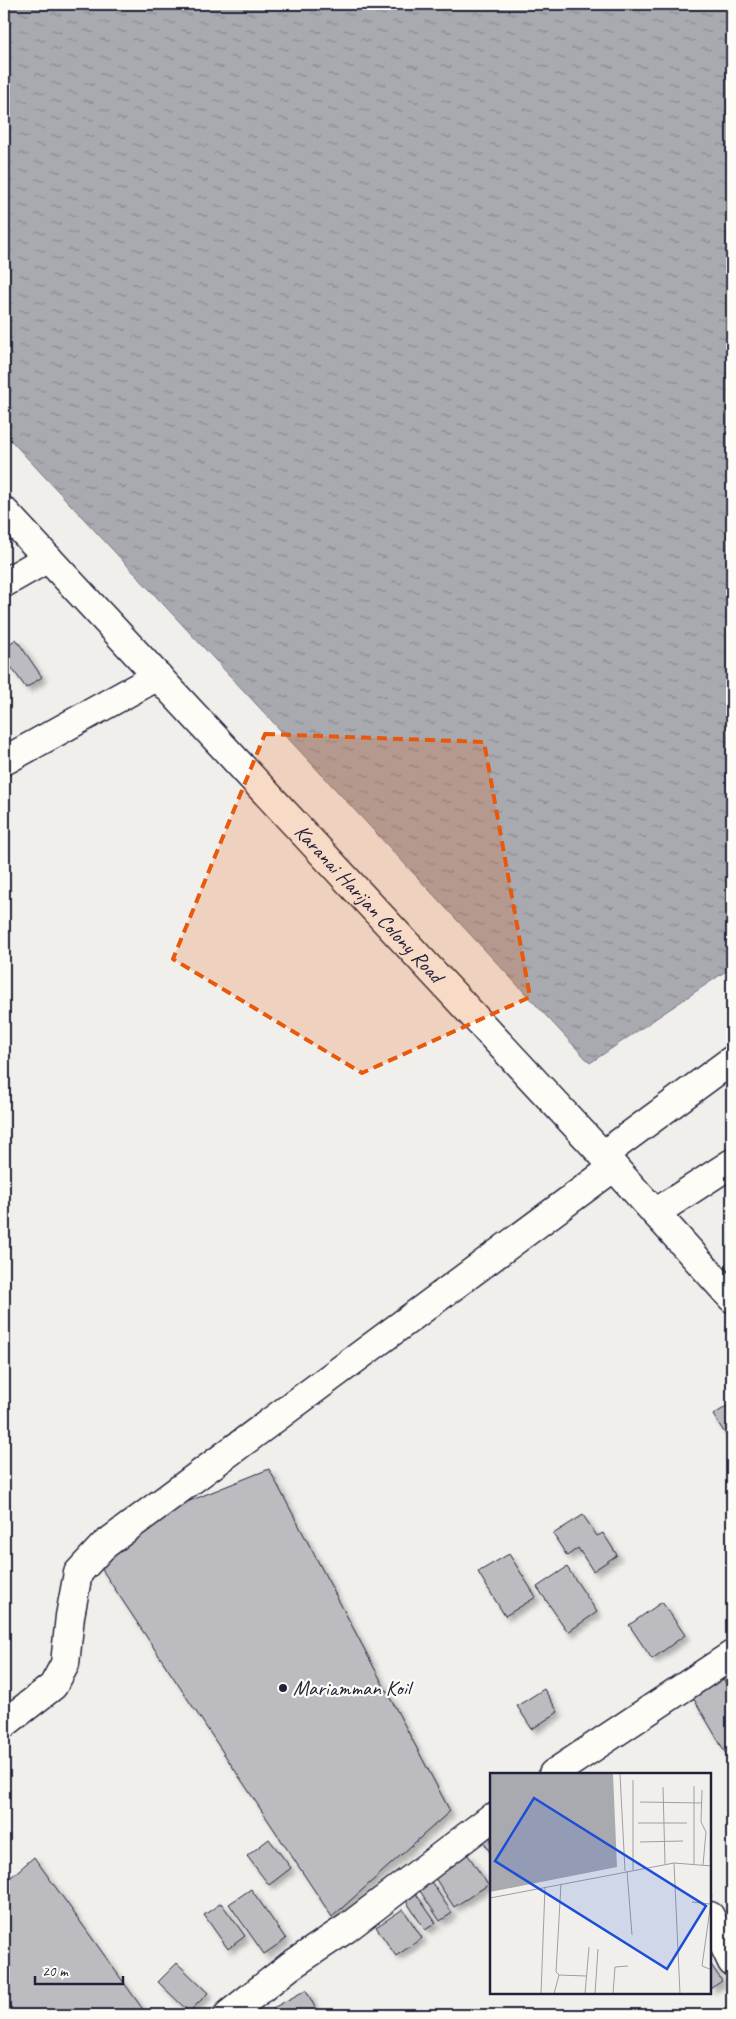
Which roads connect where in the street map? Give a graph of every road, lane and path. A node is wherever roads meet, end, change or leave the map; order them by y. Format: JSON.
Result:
{"nodes":[{"id":1,"x":4,"y":511,"type":"edge"},
{"id":2,"x":48,"y":558,"type":"junction"},
{"id":3,"x":4,"y":583,"type":"edge"},
{"id":4,"x":158,"y":676,"type":"junction"},
{"id":5,"x":4,"y":761,"type":"edge"},
{"id":6,"x":732,"y":1060,"type":"edge"},
{"id":7,"x":608,"y":1161,"type":"junction"},
{"id":8,"x":732,"y":1163,"type":"edge"},
{"id":9,"x":655,"y":1212,"type":"junction"},
{"id":10,"x":732,"y":1298,"type":"edge"},
{"id":11,"x":732,"y":1655,"type":"edge"},
{"id":12,"x":4,"y":1724,"type":"edge"},
{"id":13,"x":555,"y":1773,"type":"edge"},
{"id":14,"x":490,"y":1819,"type":"edge"},
{"id":15,"x":711,"y":1918,"type":"edge"},
{"id":16,"x":732,"y":1962,"type":"edge"},
{"id":17,"x":228,"y":2015,"type":"edge"}],
"edges":[{"from":1,"to":2,"type":"street","name":"Karanai Harijan Colony Road"},
{"from":2,"to":3,"type":"street"},
{"from":2,"to":4,"type":"street","name":"Karanai Harijan Colony Road"},
{"from":4,"to":5,"type":"street"},
{"from":4,"to":7,"type":"street","name":"Karanai Harijan Colony Road"},
{"from":6,"to":7,"type":"street"},
{"from":7,"to":9,"type":"street","name":"Karanai Harijan Colony Road"},
{"from":7,"to":12,"type":"street"},
{"from":8,"to":9,"type":"street"},
{"from":9,"to":10,"type":"street","name":"Karanai Harijan Colony Road"},
{"from":11,"to":13,"type":"street"},
{"from":14,"to":17,"type":"street"},
{"from":15,"to":16,"type":"street"}]}
